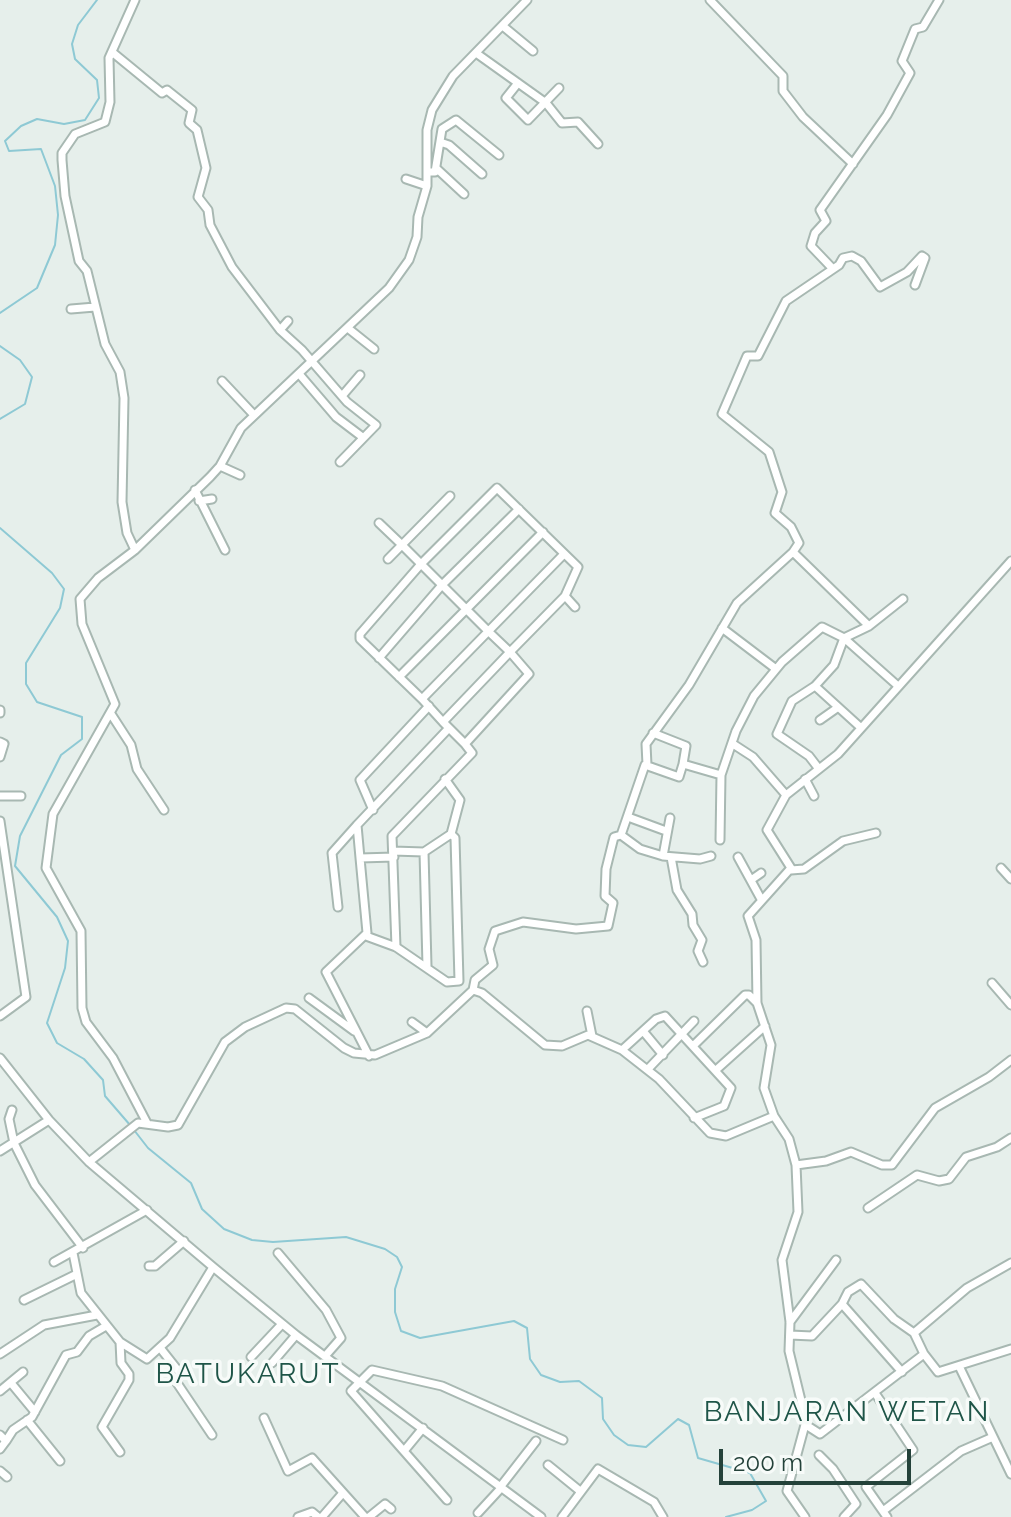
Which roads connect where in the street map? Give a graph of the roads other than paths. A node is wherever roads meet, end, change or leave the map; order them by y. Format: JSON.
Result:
{"nodes":[{"id":1,"x":135,"y":0,"type":"edge"},
{"id":2,"x":710,"y":0,"type":"edge"},
{"id":3,"x":939,"y":0,"type":"edge"},
{"id":4,"x":527,"y":4,"type":"edge"},
{"id":5,"x":504,"y":27,"type":"junction"},
{"id":6,"x":533,"y":51,"type":"dead end"},
{"id":7,"x":112,"y":52,"type":"junction"},
{"id":8,"x":476,"y":53,"type":"junction"},
{"id":9,"x":518,"y":83,"type":"junction"},
{"id":10,"x":559,"y":88,"type":"dead end"},
{"id":11,"x":546,"y":103,"type":"junction"},
{"id":12,"x":440,"y":142,"type":"junction"},
{"id":13,"x":598,"y":144,"type":"dead end"},
{"id":14,"x":499,"y":155,"type":"dead end"},
{"id":15,"x":853,"y":164,"type":"junction"},
{"id":16,"x":436,"y":168,"type":"junction"},
{"id":17,"x":427,"y":172,"type":"junction"},
{"id":18,"x":482,"y":174,"type":"dead end"},
{"id":19,"x":406,"y":179,"type":"dead end"},
{"id":20,"x":427,"y":186,"type":"junction"},
{"id":21,"x":464,"y":194,"type":"dead end"},
{"id":22,"x":833,"y":269,"type":"junction"},
{"id":23,"x":915,"y":285,"type":"dead end"},
{"id":24,"x":95,"y":307,"type":"junction"},
{"id":25,"x":71,"y":309,"type":"dead end"},
{"id":26,"x":288,"y":321,"type":"dead end"},
{"id":27,"x":349,"y":329,"type":"junction"},
{"id":28,"x":280,"y":330,"type":"junction"},
{"id":29,"x":374,"y":349,"type":"dead end"},
{"id":30,"x":313,"y":363,"type":"junction"},
{"id":31,"x":300,"y":375,"type":"junction"},
{"id":32,"x":360,"y":375,"type":"dead end"},
{"id":33,"x":222,"y":381,"type":"dead end"},
{"id":34,"x":342,"y":396,"type":"junction"},
{"id":35,"x":254,"y":415,"type":"junction"},
{"id":36,"x":361,"y":436,"type":"dead end"},
{"id":37,"x":340,"y":462,"type":"dead end"},
{"id":38,"x":220,"y":466,"type":"junction"},
{"id":39,"x":240,"y":475,"type":"dead end"},
{"id":40,"x":195,"y":490,"type":"junction"},
{"id":41,"x":450,"y":496,"type":"dead end"},
{"id":42,"x":212,"y":499,"type":"dead end"},
{"id":43,"x":199,"y":501,"type":"junction"},
{"id":44,"x":519,"y":509,"type":"junction"},
{"id":45,"x":379,"y":523,"type":"dead end"},
{"id":46,"x":543,"y":532,"type":"junction"},
{"id":47,"x":401,"y":544,"type":"junction"},
{"id":48,"x":135,"y":550,"type":"junction"},
{"id":49,"x":225,"y":550,"type":"dead end"},
{"id":50,"x":793,"y":552,"type":"junction"},
{"id":51,"x":564,"y":554,"type":"junction"},
{"id":52,"x":388,"y":559,"type":"dead end"},
{"id":53,"x":1010,"y":563,"type":"edge"},
{"id":54,"x":421,"y":564,"type":"junction"},
{"id":55,"x":442,"y":585,"type":"junction"},
{"id":56,"x":565,"y":596,"type":"junction"},
{"id":57,"x":903,"y":599,"type":"dead end"},
{"id":58,"x":575,"y":607,"type":"dead end"},
{"id":59,"x":465,"y":608,"type":"junction"},
{"id":60,"x":869,"y":626,"type":"junction"},
{"id":61,"x":722,"y":628,"type":"junction"},
{"id":62,"x":489,"y":632,"type":"junction"},
{"id":63,"x":844,"y":638,"type":"junction"},
{"id":64,"x":510,"y":652,"type":"junction"},
{"id":65,"x":379,"y":658,"type":"junction"},
{"id":66,"x":776,"y":669,"type":"junction"},
{"id":67,"x":399,"y":677,"type":"junction"},
{"id":68,"x":815,"y":686,"type":"junction"},
{"id":69,"x":898,"y":686,"type":"junction"},
{"id":70,"x":422,"y":699,"type":"junction"},
{"id":71,"x":429,"y":706,"type":"junction"},
{"id":72,"x":837,"y":708,"type":"junction"},
{"id":73,"x":111,"y":714,"type":"junction"},
{"id":74,"x":820,"y":720,"type":"dead end"},
{"id":75,"x":446,"y":725,"type":"junction"},
{"id":76,"x":859,"y":726,"type":"junction"},
{"id":77,"x":653,"y":733,"type":"junction"},
{"id":78,"x":0,"y":742,"type":"edge"},
{"id":79,"x":465,"y":744,"type":"junction"},
{"id":80,"x":733,"y":744,"type":"junction"},
{"id":81,"x":0,"y":757,"type":"edge"},
{"id":82,"x":683,"y":764,"type":"junction"},
{"id":83,"x":647,"y":765,"type":"junction"},
{"id":84,"x":819,"y":769,"type":"junction"},
{"id":85,"x":721,"y":775,"type":"junction"},
{"id":86,"x":445,"y":779,"type":"junction"},
{"id":87,"x":805,"y":779,"type":"junction"},
{"id":88,"x":786,"y":795,"type":"junction"},
{"id":89,"x":0,"y":796,"type":"edge"},
{"id":90,"x":21,"y":796,"type":"dead end"},
{"id":91,"x":814,"y":796,"type":"dead end"},
{"id":92,"x":164,"y":810,"type":"dead end"},
{"id":93,"x":373,"y":810,"type":"junction"},
{"id":94,"x":628,"y":817,"type":"junction"},
{"id":95,"x":670,"y":818,"type":"dead end"},
{"id":96,"x":0,"y":821,"type":"edge"},
{"id":97,"x":357,"y":825,"type":"junction"},
{"id":98,"x":666,"y":831,"type":"junction"},
{"id":99,"x":876,"y":833,"type":"dead end"},
{"id":100,"x":451,"y":834,"type":"junction"},
{"id":101,"x":621,"y":835,"type":"junction"},
{"id":102,"x":720,"y":840,"type":"dead end"},
{"id":103,"x":424,"y":852,"type":"junction"},
{"id":104,"x":394,"y":854,"type":"junction"},
{"id":105,"x":667,"y":856,"type":"junction"},
{"id":106,"x":711,"y":856,"type":"dead end"},
{"id":107,"x":738,"y":857,"type":"dead end"},
{"id":108,"x":360,"y":858,"type":"junction"},
{"id":109,"x":1001,"y":868,"type":"dead end"},
{"id":110,"x":791,"y":870,"type":"junction"},
{"id":111,"x":761,"y":873,"type":"dead end"},
{"id":112,"x":1011,"y":879,"type":"edge"},
{"id":113,"x":751,"y":880,"type":"junction"},
{"id":114,"x":66,"y":882,"type":"dead end"},
{"id":115,"x":55,"y":884,"type":"junction"},
{"id":116,"x":761,"y":899,"type":"junction"},
{"id":117,"x":338,"y":907,"type":"dead end"},
{"id":118,"x":366,"y":936,"type":"junction"},
{"id":119,"x":396,"y":947,"type":"junction"},
{"id":120,"x":703,"y":962,"type":"dead end"},
{"id":121,"x":427,"y":966,"type":"junction"},
{"id":122,"x":992,"y":983,"type":"dead end"},
{"id":123,"x":473,"y":988,"type":"junction"},
{"id":124,"x":309,"y":998,"type":"dead end"},
{"id":125,"x":757,"y":1003,"type":"junction"},
{"id":126,"x":1011,"y":1005,"type":"edge"},
{"id":127,"x":587,"y":1011,"type":"dead end"},
{"id":128,"x":0,"y":1016,"type":"edge"},
{"id":129,"x":694,"y":1021,"type":"dead end"},
{"id":130,"x":412,"y":1022,"type":"dead end"},
{"id":131,"x":765,"y":1026,"type":"junction"},
{"id":132,"x":643,"y":1031,"type":"junction"},
{"id":133,"x":356,"y":1032,"type":"junction"},
{"id":134,"x":427,"y":1033,"type":"junction"},
{"id":135,"x":684,"y":1035,"type":"junction"},
{"id":136,"x":592,"y":1036,"type":"junction"},
{"id":137,"x":694,"y":1045,"type":"junction"},
{"id":138,"x":622,"y":1050,"type":"junction"},
{"id":139,"x":663,"y":1055,"type":"junction"},
{"id":140,"x":369,"y":1056,"type":"junction"},
{"id":141,"x":0,"y":1058,"type":"edge"},
{"id":142,"x":1011,"y":1060,"type":"edge"},
{"id":143,"x":648,"y":1069,"type":"junction"},
{"id":144,"x":716,"y":1070,"type":"junction"},
{"id":145,"x":9,"y":1072,"type":"junction"},
{"id":146,"x":0,"y":1075,"type":"edge"},
{"id":147,"x":12,"y":1110,"type":"dead end"},
{"id":148,"x":774,"y":1116,"type":"junction"},
{"id":149,"x":694,"y":1118,"type":"junction"},
{"id":150,"x":49,"y":1120,"type":"junction"},
{"id":151,"x":147,"y":1123,"type":"junction"},
{"id":152,"x":706,"y":1131,"type":"junction"},
{"id":153,"x":1011,"y":1138,"type":"edge"},
{"id":154,"x":698,"y":1139,"type":"dead end"},
{"id":155,"x":14,"y":1143,"type":"junction"},
{"id":156,"x":0,"y":1151,"type":"edge"},
{"id":157,"x":89,"y":1162,"type":"junction"},
{"id":158,"x":796,"y":1165,"type":"junction"},
{"id":159,"x":892,"y":1165,"type":"junction"},
{"id":160,"x":905,"y":1181,"type":"junction"},
{"id":161,"x":868,"y":1208,"type":"dead end"},
{"id":162,"x":147,"y":1210,"type":"junction"},
{"id":163,"x":184,"y":1241,"type":"junction"},
{"id":164,"x":83,"y":1248,"type":"junction"},
{"id":165,"x":73,"y":1253,"type":"junction"},
{"id":166,"x":278,"y":1253,"type":"dead end"},
{"id":167,"x":836,"y":1260,"type":"dead end"},
{"id":168,"x":54,"y":1262,"type":"dead end"},
{"id":169,"x":1011,"y":1263,"type":"edge"},
{"id":170,"x":149,"y":1266,"type":"dead end"},
{"id":171,"x":213,"y":1267,"type":"junction"},
{"id":172,"x":75,"y":1275,"type":"junction"},
{"id":173,"x":24,"y":1300,"type":"dead end"},
{"id":174,"x":842,"y":1304,"type":"junction"},
{"id":175,"x":97,"y":1315,"type":"junction"},
{"id":176,"x":790,"y":1322,"type":"junction"},
{"id":177,"x":282,"y":1324,"type":"junction"},
{"id":178,"x":106,"y":1326,"type":"junction"},
{"id":179,"x":914,"y":1333,"type":"junction"},
{"id":180,"x":296,"y":1335,"type":"junction"},
{"id":181,"x":790,"y":1335,"type":"junction"},
{"id":182,"x":120,"y":1342,"type":"junction"},
{"id":183,"x":161,"y":1349,"type":"junction"},
{"id":184,"x":1011,"y":1349,"type":"edge"},
{"id":185,"x":0,"y":1354,"type":"edge"},
{"id":186,"x":924,"y":1354,"type":"junction"},
{"id":187,"x":326,"y":1355,"type":"junction"},
{"id":188,"x":251,"y":1357,"type":"dead end"},
{"id":189,"x":272,"y":1363,"type":"dead end"},
{"id":190,"x":959,"y":1366,"type":"junction"},
{"id":191,"x":23,"y":1372,"type":"dead end"},
{"id":192,"x":902,"y":1372,"type":"junction"},
{"id":193,"x":359,"y":1380,"type":"junction"},
{"id":194,"x":11,"y":1383,"type":"junction"},
{"id":195,"x":0,"y":1391,"type":"edge"},
{"id":196,"x":875,"y":1393,"type":"junction"},
{"id":197,"x":35,"y":1412,"type":"junction"},
{"id":198,"x":264,"y":1418,"type":"dead end"},
{"id":199,"x":27,"y":1420,"type":"junction"},
{"id":200,"x":806,"y":1425,"type":"junction"},
{"id":201,"x":423,"y":1428,"type":"junction"},
{"id":202,"x":212,"y":1435,"type":"dead end"},
{"id":203,"x":993,"y":1437,"type":"junction"},
{"id":204,"x":3,"y":1438,"type":"edge"},
{"id":205,"x":563,"y":1440,"type":"dead end"},
{"id":206,"x":536,"y":1441,"type":"dead end"},
{"id":207,"x":0,"y":1449,"type":"edge"},
{"id":208,"x":404,"y":1451,"type":"junction"},
{"id":209,"x":120,"y":1452,"type":"dead end"},
{"id":210,"x":819,"y":1455,"type":"dead end"},
{"id":211,"x":60,"y":1461,"type":"dead end"},
{"id":212,"x":548,"y":1465,"type":"dead end"},
{"id":213,"x":0,"y":1471,"type":"edge"},
{"id":214,"x":1011,"y":1474,"type":"edge"},
{"id":215,"x":7,"y":1477,"type":"dead end"},
{"id":216,"x":501,"y":1486,"type":"junction"},
{"id":217,"x":580,"y":1491,"type":"junction"},
{"id":218,"x":342,"y":1494,"type":"junction"},
{"id":219,"x":447,"y":1500,"type":"dead end"},
{"id":220,"x":391,"y":1509,"type":"dead end"},
{"id":221,"x":478,"y":1513,"type":"dead end"},
{"id":222,"x":885,"y":1514,"type":"edge"},
{"id":223,"x":537,"y":1516,"type":"edge"},
{"id":224,"x":298,"y":1517,"type":"edge"},
{"id":225,"x":320,"y":1517,"type":"edge"},
{"id":226,"x":367,"y":1517,"type":"edge"},
{"id":227,"x":562,"y":1517,"type":"edge"},
{"id":228,"x":663,"y":1517,"type":"edge"},
{"id":229,"x":805,"y":1517,"type":"edge"},
{"id":230,"x":844,"y":1517,"type":"edge"}],
"edges":[{"from":1,"to":7,"type":"street"},
{"from":2,"to":15,"type":"street"},
{"from":3,"to":15,"type":"street"},
{"from":4,"to":5,"type":"street"},
{"from":5,"to":6,"type":"street"},
{"from":5,"to":8,"type":"street"},
{"from":7,"to":24,"type":"street"},
{"from":7,"to":28,"type":"street"},
{"from":8,"to":9,"type":"street"},
{"from":8,"to":17,"type":"street"},
{"from":9,"to":11,"type":"street"},
{"from":9,"to":11,"type":"street"},
{"from":10,"to":11,"type":"street"},
{"from":11,"to":13,"type":"street"},
{"from":12,"to":14,"type":"street"},
{"from":12,"to":16,"type":"street"},
{"from":12,"to":18,"type":"street"},
{"from":15,"to":22,"type":"street"},
{"from":16,"to":17,"type":"street"},
{"from":16,"to":21,"type":"street"},
{"from":17,"to":20,"type":"street"},
{"from":19,"to":20,"type":"street"},
{"from":20,"to":27,"type":"street"},
{"from":22,"to":23,"type":"street"},
{"from":22,"to":50,"type":"street"},
{"from":24,"to":25,"type":"street"},
{"from":24,"to":48,"type":"street"},
{"from":26,"to":28,"type":"street"},
{"from":27,"to":29,"type":"street"},
{"from":27,"to":30,"type":"street"},
{"from":28,"to":30,"type":"street"},
{"from":30,"to":31,"type":"street"},
{"from":30,"to":34,"type":"street"},
{"from":31,"to":35,"type":"street"},
{"from":31,"to":36,"type":"street"},
{"from":32,"to":34,"type":"street"},
{"from":33,"to":35,"type":"street"},
{"from":34,"to":37,"type":"street"},
{"from":35,"to":38,"type":"street"},
{"from":38,"to":39,"type":"street"},
{"from":38,"to":40,"type":"street"},
{"from":40,"to":43,"type":"street"},
{"from":40,"to":48,"type":"street"},
{"from":41,"to":47,"type":"street"},
{"from":42,"to":43,"type":"street"},
{"from":43,"to":49,"type":"street"},
{"from":44,"to":46,"type":"street"},
{"from":44,"to":54,"type":"street"},
{"from":44,"to":55,"type":"street"},
{"from":45,"to":47,"type":"street"},
{"from":46,"to":51,"type":"street"},
{"from":46,"to":59,"type":"street"},
{"from":47,"to":52,"type":"street"},
{"from":47,"to":54,"type":"street"},
{"from":48,"to":73,"type":"street"},
{"from":50,"to":60,"type":"street"},
{"from":50,"to":61,"type":"street"},
{"from":51,"to":56,"type":"street"},
{"from":51,"to":62,"type":"street"},
{"from":53,"to":69,"type":"street"},
{"from":54,"to":55,"type":"street"},
{"from":54,"to":65,"type":"street"},
{"from":55,"to":59,"type":"street"},
{"from":55,"to":65,"type":"street"},
{"from":56,"to":58,"type":"street"},
{"from":56,"to":64,"type":"street"},
{"from":57,"to":60,"type":"street"},
{"from":59,"to":62,"type":"street"},
{"from":59,"to":67,"type":"street"},
{"from":60,"to":63,"type":"street"},
{"from":61,"to":66,"type":"street"},
{"from":61,"to":77,"type":"street"},
{"from":62,"to":64,"type":"street"},
{"from":62,"to":70,"type":"street"},
{"from":63,"to":66,"type":"street"},
{"from":63,"to":68,"type":"street"},
{"from":63,"to":69,"type":"street"},
{"from":64,"to":75,"type":"street"},
{"from":64,"to":79,"type":"street"},
{"from":65,"to":67,"type":"street"},
{"from":66,"to":80,"type":"street"},
{"from":67,"to":70,"type":"street"},
{"from":68,"to":72,"type":"street"},
{"from":68,"to":84,"type":"street"},
{"from":69,"to":76,"type":"street"},
{"from":70,"to":71,"type":"street"},
{"from":71,"to":75,"type":"street"},
{"from":71,"to":93,"type":"street"},
{"from":72,"to":74,"type":"street"},
{"from":72,"to":76,"type":"street"},
{"from":73,"to":92,"type":"street"},
{"from":73,"to":115,"type":"street"},
{"from":75,"to":79,"type":"street"},
{"from":75,"to":93,"type":"street"},
{"from":76,"to":84,"type":"street"},
{"from":77,"to":82,"type":"street"},
{"from":77,"to":83,"type":"street"},
{"from":78,"to":81,"type":"street"},
{"from":79,"to":86,"type":"street"},
{"from":80,"to":85,"type":"street"},
{"from":80,"to":88,"type":"street"},
{"from":82,"to":83,"type":"street"},
{"from":82,"to":85,"type":"street"},
{"from":83,"to":94,"type":"street"},
{"from":84,"to":87,"type":"street"},
{"from":85,"to":102,"type":"street"},
{"from":86,"to":100,"type":"street"},
{"from":86,"to":104,"type":"street"},
{"from":87,"to":88,"type":"street"},
{"from":87,"to":91,"type":"street"},
{"from":88,"to":110,"type":"street"},
{"from":89,"to":90,"type":"street"},
{"from":93,"to":97,"type":"street"},
{"from":94,"to":98,"type":"street"},
{"from":94,"to":101,"type":"street"},
{"from":95,"to":98,"type":"street"},
{"from":96,"to":128,"type":"street"},
{"from":97,"to":108,"type":"street"},
{"from":97,"to":117,"type":"street"},
{"from":98,"to":105,"type":"street"},
{"from":99,"to":110,"type":"street"},
{"from":100,"to":103,"type":"street"},
{"from":100,"to":121,"type":"street"},
{"from":101,"to":105,"type":"street"},
{"from":101,"to":123,"type":"street"},
{"from":103,"to":104,"type":"street"},
{"from":103,"to":121,"type":"street"},
{"from":104,"to":108,"type":"street"},
{"from":104,"to":119,"type":"street"},
{"from":105,"to":106,"type":"street"},
{"from":105,"to":120,"type":"street"},
{"from":107,"to":113,"type":"street"},
{"from":108,"to":118,"type":"street"},
{"from":109,"to":112,"type":"street"},
{"from":110,"to":116,"type":"street"},
{"from":111,"to":113,"type":"street"},
{"from":113,"to":116,"type":"street"},
{"from":114,"to":115,"type":"street"},
{"from":115,"to":151,"type":"street"},
{"from":116,"to":125,"type":"street"},
{"from":118,"to":119,"type":"street"},
{"from":118,"to":133,"type":"street"},
{"from":119,"to":121,"type":"street"},
{"from":122,"to":126,"type":"street"},
{"from":123,"to":134,"type":"street"},
{"from":123,"to":136,"type":"street"},
{"from":124,"to":133,"type":"street"},
{"from":125,"to":131,"type":"street"},
{"from":125,"to":137,"type":"street"},
{"from":127,"to":136,"type":"street"},
{"from":129,"to":135,"type":"street"},
{"from":130,"to":134,"type":"street"},
{"from":131,"to":144,"type":"street"},
{"from":131,"to":148,"type":"street"},
{"from":132,"to":135,"type":"street"},
{"from":132,"to":138,"type":"street"},
{"from":132,"to":139,"type":"street"},
{"from":133,"to":140,"type":"street"},
{"from":134,"to":140,"type":"street"},
{"from":135,"to":137,"type":"street"},
{"from":135,"to":139,"type":"street"},
{"from":136,"to":138,"type":"street"},
{"from":137,"to":144,"type":"street"},
{"from":138,"to":143,"type":"street"},
{"from":139,"to":143,"type":"street"},
{"from":140,"to":151,"type":"street"},
{"from":141,"to":145,"type":"street"},
{"from":142,"to":159,"type":"street"},
{"from":143,"to":149,"type":"street"},
{"from":144,"to":149,"type":"street"},
{"from":145,"to":146,"type":"street"},
{"from":145,"to":150,"type":"street"},
{"from":147,"to":155,"type":"street"},
{"from":148,"to":152,"type":"street"},
{"from":148,"to":158,"type":"street"},
{"from":149,"to":152,"type":"street"},
{"from":150,"to":155,"type":"street"},
{"from":150,"to":157,"type":"street"},
{"from":151,"to":157,"type":"street"},
{"from":152,"to":154,"type":"street"},
{"from":153,"to":160,"type":"street"},
{"from":155,"to":156,"type":"street"},
{"from":155,"to":164,"type":"street"},
{"from":157,"to":162,"type":"street"},
{"from":158,"to":159,"type":"street"},
{"from":158,"to":176,"type":"street"},
{"from":159,"to":160,"type":"street"},
{"from":160,"to":161,"type":"street"},
{"from":162,"to":163,"type":"street"},
{"from":162,"to":164,"type":"street"},
{"from":163,"to":170,"type":"street"},
{"from":163,"to":171,"type":"street"},
{"from":164,"to":165,"type":"street"},
{"from":165,"to":168,"type":"street"},
{"from":165,"to":172,"type":"street"},
{"from":166,"to":187,"type":"street"},
{"from":167,"to":176,"type":"street"},
{"from":169,"to":179,"type":"street"},
{"from":171,"to":177,"type":"street"},
{"from":171,"to":183,"type":"street"},
{"from":172,"to":173,"type":"street"},
{"from":172,"to":175,"type":"street"},
{"from":174,"to":179,"type":"street"},
{"from":174,"to":181,"type":"street"},
{"from":174,"to":192,"type":"street"},
{"from":175,"to":178,"type":"street"},
{"from":175,"to":185,"type":"street"},
{"from":176,"to":181,"type":"street"},
{"from":177,"to":180,"type":"street"},
{"from":177,"to":188,"type":"street"},
{"from":178,"to":182,"type":"street"},
{"from":178,"to":197,"type":"street"},
{"from":179,"to":186,"type":"street"},
{"from":180,"to":187,"type":"street"},
{"from":180,"to":189,"type":"street"},
{"from":181,"to":200,"type":"street"},
{"from":182,"to":183,"type":"street"},
{"from":182,"to":209,"type":"street"},
{"from":183,"to":202,"type":"street"},
{"from":184,"to":190,"type":"street"},
{"from":186,"to":190,"type":"street"},
{"from":186,"to":192,"type":"street"},
{"from":187,"to":193,"type":"street"},
{"from":190,"to":203,"type":"street"},
{"from":191,"to":194,"type":"street"},
{"from":192,"to":196,"type":"street"},
{"from":193,"to":201,"type":"street"},
{"from":193,"to":205,"type":"street"},
{"from":193,"to":208,"type":"street"},
{"from":194,"to":195,"type":"street"},
{"from":194,"to":197,"type":"street"},
{"from":196,"to":200,"type":"street"},
{"from":196,"to":222,"type":"street"},
{"from":197,"to":199,"type":"street"},
{"from":198,"to":218,"type":"street"},
{"from":199,"to":204,"type":"street"},
{"from":199,"to":211,"type":"street"},
{"from":200,"to":229,"type":"street"},
{"from":201,"to":208,"type":"street"},
{"from":201,"to":216,"type":"street"},
{"from":203,"to":214,"type":"street"},
{"from":203,"to":222,"type":"street"},
{"from":204,"to":207,"type":"street"},
{"from":206,"to":216,"type":"street"},
{"from":208,"to":219,"type":"street"},
{"from":210,"to":230,"type":"street"},
{"from":212,"to":217,"type":"street"},
{"from":213,"to":215,"type":"street"},
{"from":216,"to":221,"type":"street"},
{"from":216,"to":223,"type":"street"},
{"from":217,"to":227,"type":"street"},
{"from":217,"to":228,"type":"street"},
{"from":218,"to":225,"type":"street"},
{"from":218,"to":226,"type":"street"},
{"from":220,"to":226,"type":"street"},
{"from":224,"to":225,"type":"street"}]}
